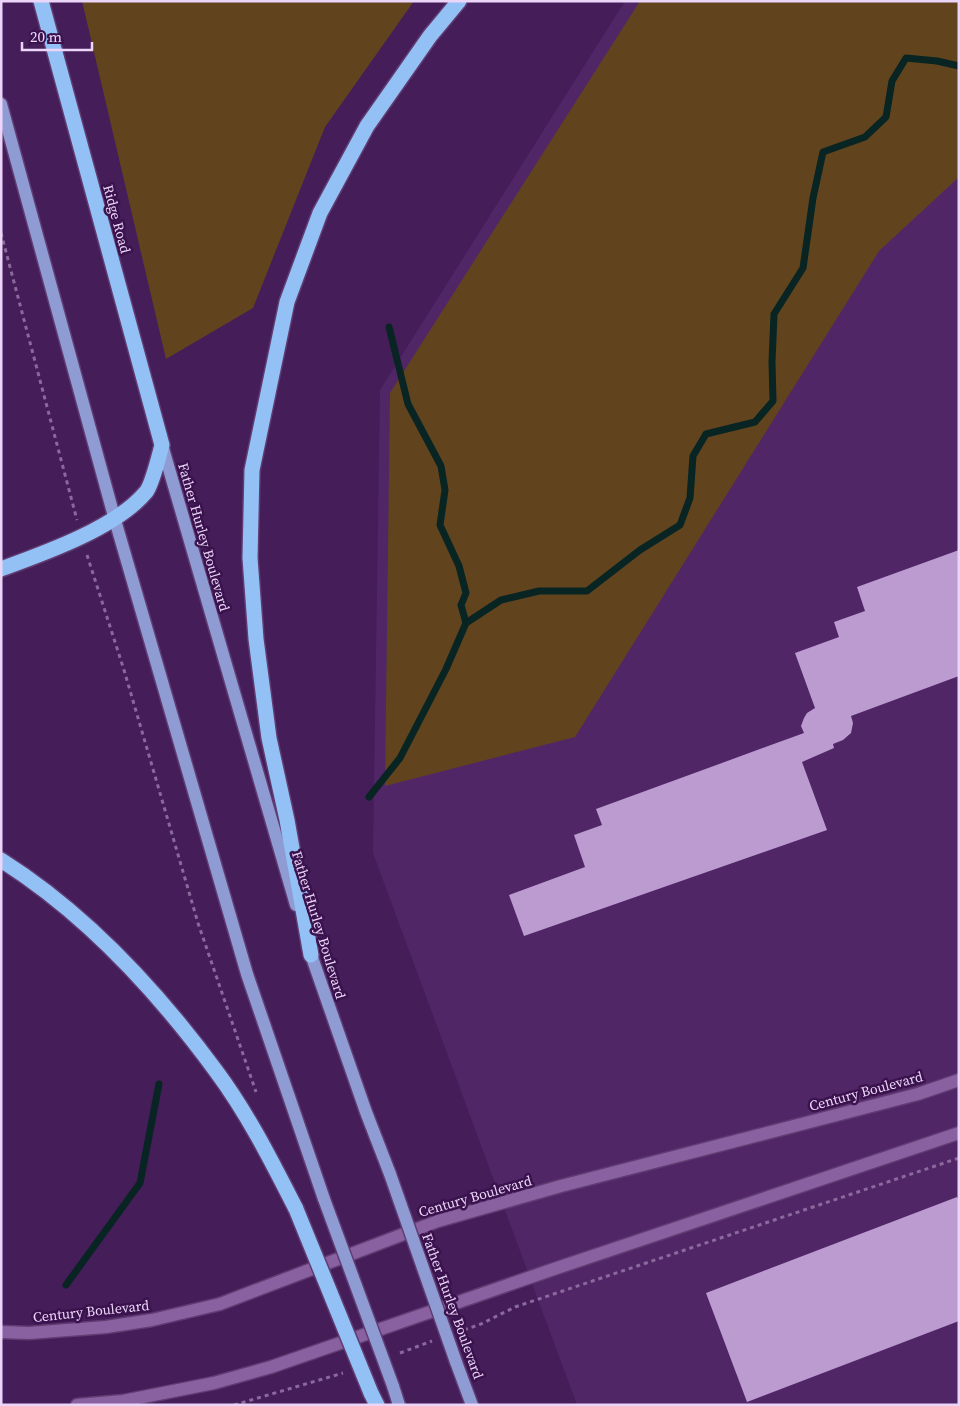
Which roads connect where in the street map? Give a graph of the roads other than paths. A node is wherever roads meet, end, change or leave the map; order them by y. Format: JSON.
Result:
{"nodes":[{"id":1,"x":40,"y":1,"type":"edge"},
{"id":2,"x":459,"y":1,"type":"edge"},
{"id":3,"x":1,"y":104,"type":"edge"},
{"id":4,"x":162,"y":445,"type":"junction"},
{"id":5,"x":115,"y":520,"type":"junction"},
{"id":6,"x":1,"y":570,"type":"edge"},
{"id":7,"x":1,"y":860,"type":"edge"},
{"id":8,"x":311,"y":955,"type":"junction"},
{"id":9,"x":959,"y":1080,"type":"edge"},
{"id":10,"x":959,"y":1133,"type":"edge"},
{"id":11,"x":1,"y":1332,"type":"edge"},
{"id":12,"x":374,"y":1399,"type":"edge"},
{"id":13,"x":77,"y":1405,"type":"edge"},
{"id":14,"x":400,"y":1405,"type":"edge"},
{"id":15,"x":472,"y":1405,"type":"edge"}],
"edges":[{"from":1,"to":4,"type":"highway","name":"Ridge Road"},
{"from":2,"to":8,"type":"highway"},
{"from":3,"to":5,"type":"main road"},
{"from":4,"to":5,"type":"highway"},
{"from":4,"to":8,"type":"main road","name":"Father Hurley Boulevard"},
{"from":5,"to":6,"type":"highway"},
{"from":5,"to":14,"type":"main road","bridge":true},
{"from":7,"to":12,"type":"highway","bridge":true},
{"from":8,"to":15,"type":"main road","name":"Father Hurley Boulevard","bridge":true},
{"from":9,"to":11,"type":"street","name":"Century Boulevard"},
{"from":10,"to":13,"type":"street"}]}
